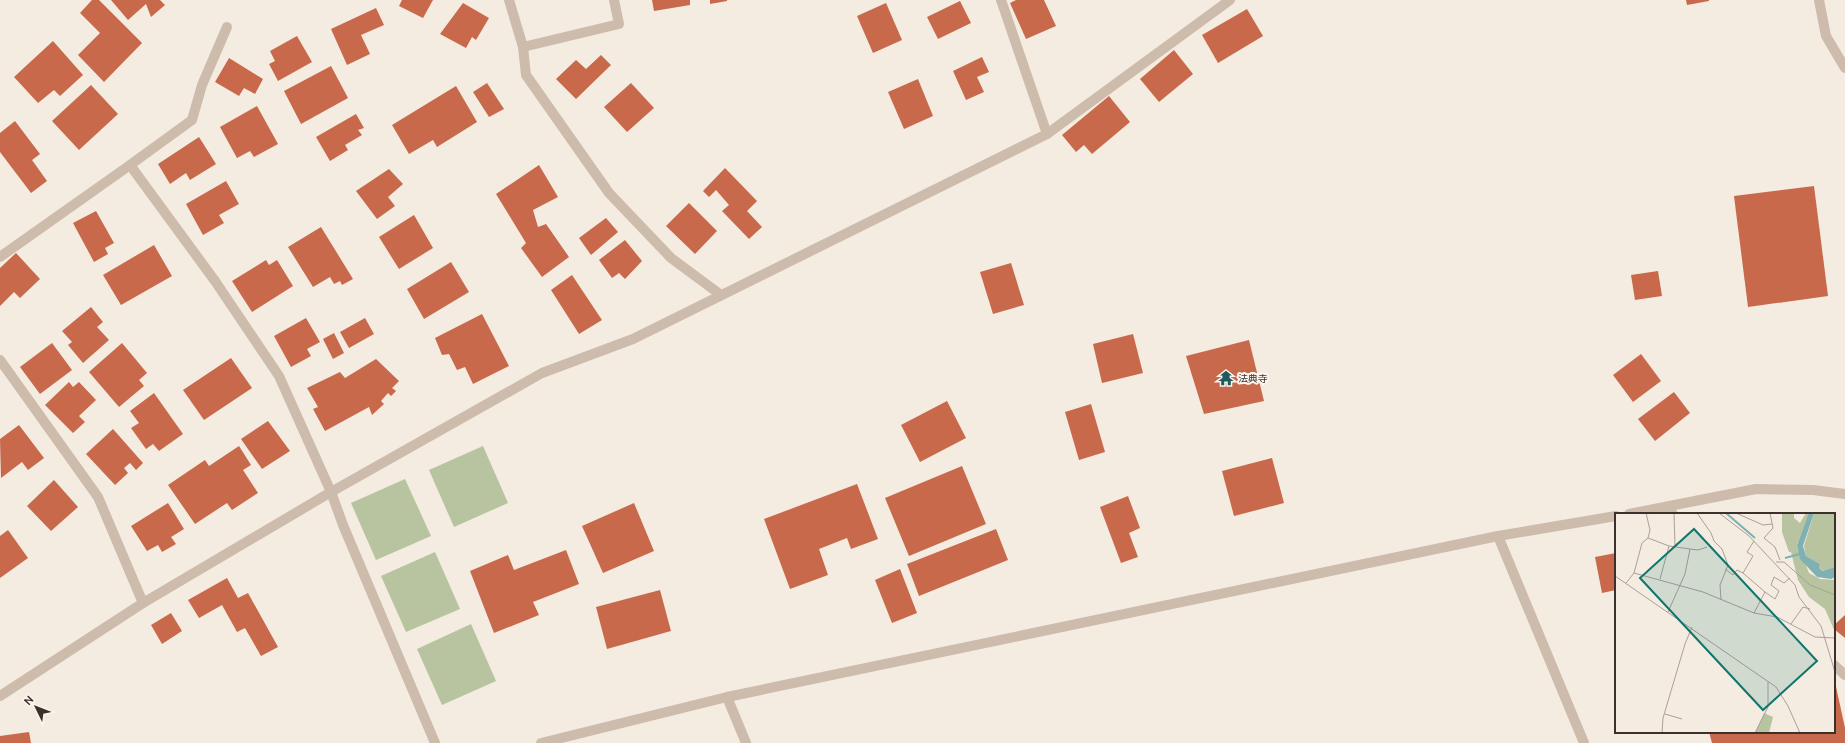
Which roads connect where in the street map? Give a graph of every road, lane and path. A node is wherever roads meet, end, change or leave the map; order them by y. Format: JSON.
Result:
{"nodes":[{"id":1,"x":509,"y":0,"type":"edge"},
{"id":2,"x":614,"y":0,"type":"edge"},
{"id":3,"x":1001,"y":0,"type":"edge"},
{"id":4,"x":1230,"y":0,"type":"edge"},
{"id":5,"x":1819,"y":0,"type":"edge"},
{"id":6,"x":227,"y":27,"type":"dead end"},
{"id":7,"x":523,"y":47,"type":"junction"},
{"id":8,"x":1845,"y":68,"type":"edge"},
{"id":9,"x":1047,"y":134,"type":"junction"},
{"id":10,"x":130,"y":165,"type":"junction"},
{"id":11,"x":0,"y":256,"type":"edge"},
{"id":12,"x":721,"y":296,"type":"junction"},
{"id":13,"x":0,"y":360,"type":"edge"},
{"id":14,"x":331,"y":492,"type":"junction"},
{"id":15,"x":1845,"y":494,"type":"edge"},
{"id":16,"x":1669,"y":511,"type":"edge"},
{"id":17,"x":1642,"y":513,"type":"edge"},
{"id":18,"x":1615,"y":516,"type":"edge"},
{"id":19,"x":1498,"y":536,"type":"junction"},
{"id":20,"x":144,"y":603,"type":"junction"},
{"id":21,"x":1835,"y":666,"type":"edge"},
{"id":22,"x":1845,"y":675,"type":"edge"},
{"id":23,"x":0,"y":696,"type":"edge"},
{"id":24,"x":727,"y":697,"type":"junction"},
{"id":25,"x":435,"y":743,"type":"edge"},
{"id":26,"x":541,"y":743,"type":"edge"},
{"id":27,"x":746,"y":743,"type":"edge"},
{"id":28,"x":1584,"y":743,"type":"edge"}],
"edges":[{"from":1,"to":7,"type":"street"},
{"from":2,"to":7,"type":"street"},
{"from":3,"to":9,"type":"street"},
{"from":4,"to":9,"type":"street"},
{"from":5,"to":8,"type":"street"},
{"from":6,"to":10,"type":"street"},
{"from":7,"to":12,"type":"street"},
{"from":9,"to":12,"type":"street"},
{"from":10,"to":11,"type":"street"},
{"from":10,"to":14,"type":"street"},
{"from":12,"to":14,"type":"street"},
{"from":13,"to":20,"type":"street"},
{"from":14,"to":20,"type":"street"},
{"from":14,"to":25,"type":"street"},
{"from":15,"to":16,"type":"street"},
{"from":16,"to":17,"type":"street"},
{"from":18,"to":19,"type":"street"},
{"from":19,"to":24,"type":"street"},
{"from":19,"to":28,"type":"street"},
{"from":20,"to":23,"type":"street"},
{"from":21,"to":22,"type":"street"},
{"from":24,"to":26,"type":"street"},
{"from":24,"to":27,"type":"street"}]}
